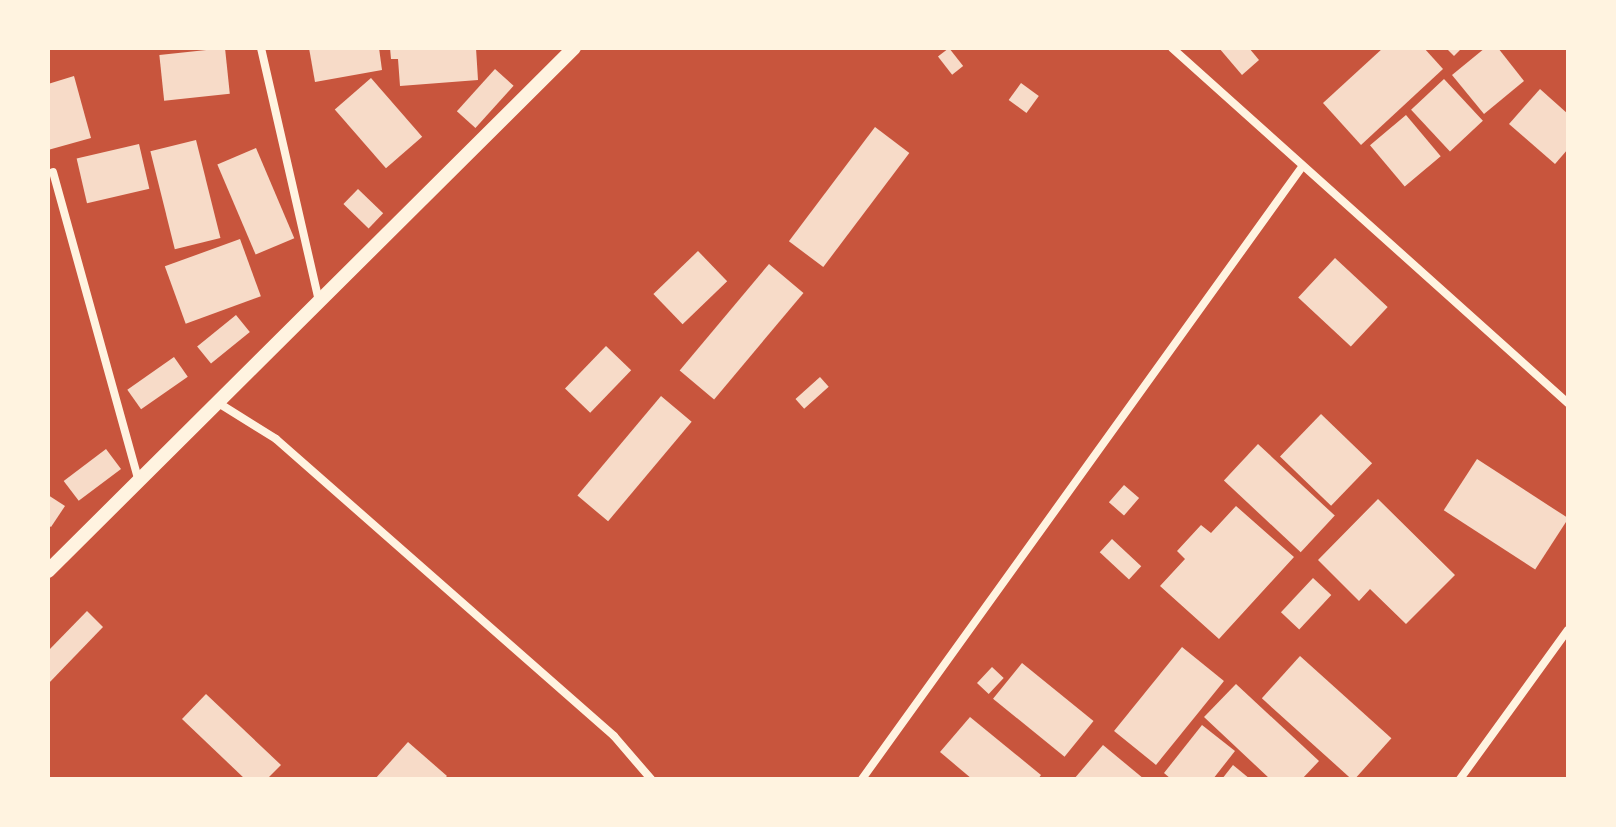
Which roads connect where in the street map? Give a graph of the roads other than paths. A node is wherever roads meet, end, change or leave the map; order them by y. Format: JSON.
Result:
{"nodes":[{"id":1,"x":261,"y":48,"type":"edge"},
{"id":2,"x":574,"y":48,"type":"edge"},
{"id":3,"x":1172,"y":48,"type":"edge"},
{"id":4,"x":1302,"y":167,"type":"junction"},
{"id":5,"x":53,"y":172,"type":"dead end"},
{"id":6,"x":320,"y":304,"type":"junction"},
{"id":7,"x":1568,"y":403,"type":"edge"},
{"id":8,"x":220,"y":404,"type":"junction"},
{"id":9,"x":139,"y":484,"type":"junction"},
{"id":10,"x":48,"y":571,"type":"edge"},
{"id":11,"x":1568,"y":630,"type":"edge"},
{"id":12,"x":651,"y":779,"type":"edge"},
{"id":13,"x":862,"y":779,"type":"edge"},
{"id":14,"x":1460,"y":779,"type":"edge"}],
"edges":[{"from":1,"to":6,"type":"street"},
{"from":2,"to":6,"type":"street"},
{"from":3,"to":4,"type":"street"},
{"from":4,"to":7,"type":"street"},
{"from":4,"to":13,"type":"street"},
{"from":5,"to":9,"type":"street"},
{"from":6,"to":8,"type":"street"},
{"from":8,"to":9,"type":"street"},
{"from":8,"to":12,"type":"street"},
{"from":9,"to":10,"type":"street"},
{"from":11,"to":14,"type":"street"}]}
